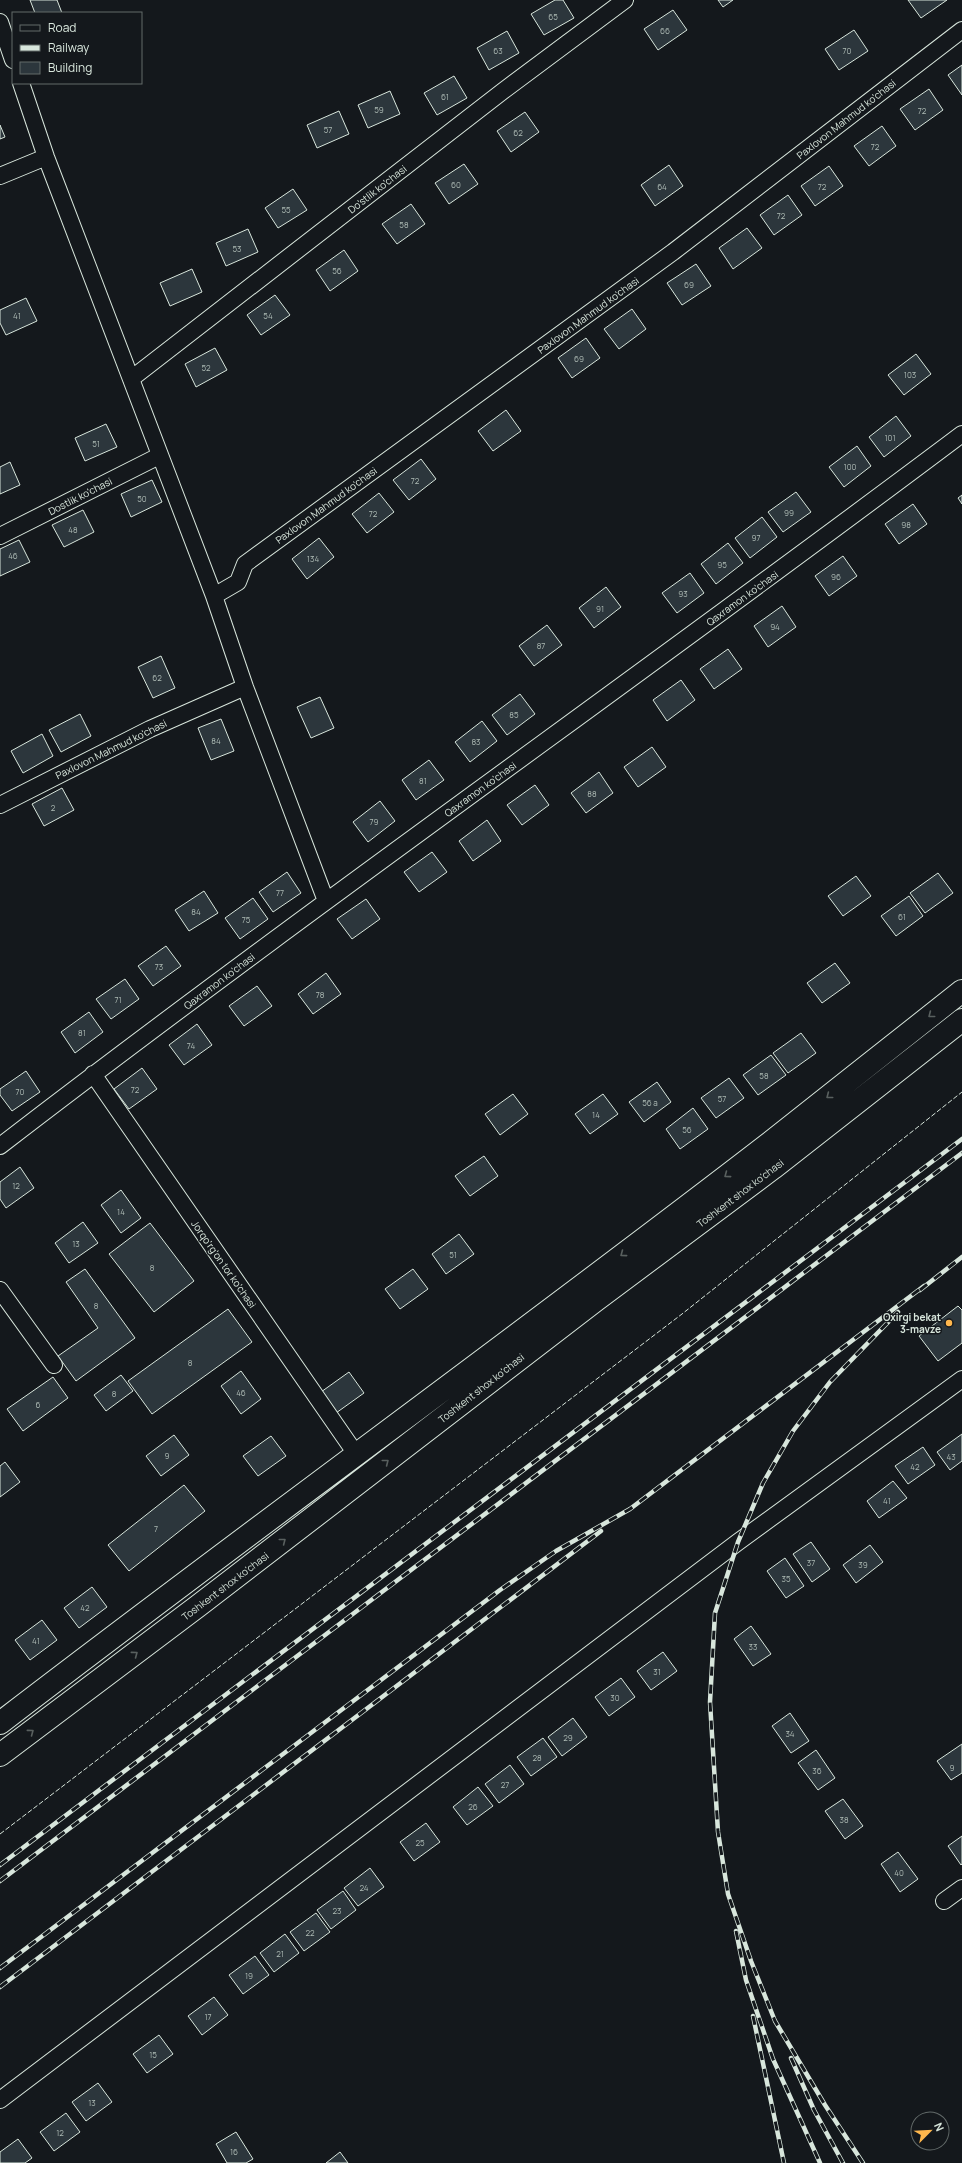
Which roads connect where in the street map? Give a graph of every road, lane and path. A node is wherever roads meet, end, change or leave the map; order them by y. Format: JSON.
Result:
{"nodes":[{"id":1,"x":625,"y":0,"type":"edge"},
{"id":2,"x":0,"y":22,"type":"edge"},
{"id":3,"x":962,"y":30,"type":"edge"},
{"id":4,"x":12,"y":57,"type":"edge"},
{"id":5,"x":21,"y":84,"type":"edge"},
{"id":6,"x":46,"y":157,"type":"junction"},
{"id":7,"x":0,"y":176,"type":"edge"},
{"id":8,"x":132,"y":379,"type":"junction"},
{"id":9,"x":962,"y":434,"type":"edge"},
{"id":10,"x":159,"y":456,"type":"junction"},
{"id":11,"x":0,"y":536,"type":"edge"},
{"id":12,"x":214,"y":596,"type":"junction"},
{"id":13,"x":245,"y":687,"type":"junction"},
{"id":14,"x":0,"y":805,"type":"edge"},
{"id":15,"x":326,"y":901,"type":"junction"},
{"id":16,"x":962,"y":991,"type":"edge"},
{"id":17,"x":962,"y":1020,"type":"edge"},
{"id":18,"x":93,"y":1074,"type":"junction"},
{"id":19,"x":0,"y":1146,"type":"edge"},
{"id":20,"x":0,"y":1290,"type":"edge"},
{"id":21,"x":590,"y":1292,"type":"junction"},
{"id":22,"x":54,"y":1365,"type":"dead end"},
{"id":23,"x":962,"y":1379,"type":"edge"},
{"id":24,"x":356,"y":1454,"type":"junction"},
{"id":25,"x":0,"y":1723,"type":"edge"},
{"id":26,"x":0,"y":1755,"type":"edge"},
{"id":27,"x":962,"y":1888,"type":"edge"},
{"id":28,"x":944,"y":1901,"type":"dead end"},
{"id":29,"x":0,"y":2100,"type":"edge"}],
"edges":[{"from":1,"to":8,"type":"street","name":"Do'stlik ko'chasi"},
{"from":2,"to":4,"type":"street"},
{"from":3,"to":12,"type":"street","name":"Paxlovon Mahmud ko'chasi"},
{"from":5,"to":6,"type":"street"},
{"from":6,"to":7,"type":"street"},
{"from":6,"to":8,"type":"street"},
{"from":8,"to":10,"type":"street"},
{"from":9,"to":15,"type":"street","name":"Qaxramon ko'chasi"},
{"from":10,"to":11,"type":"street","name":"Dostlik ko'chasi"},
{"from":10,"to":12,"type":"street"},
{"from":12,"to":13,"type":"street"},
{"from":13,"to":14,"type":"street","name":"Paxlovon Mahmud ko'chasi"},
{"from":13,"to":15,"type":"street"},
{"from":15,"to":18,"type":"street","name":"Qaxramon ko'chasi"},
{"from":16,"to":21,"type":"highway","name":"Toshkent shox ko'chasi","one_way":true},
{"from":17,"to":21,"type":"highway","name":"Toshkent shox ko'chasi"},
{"from":18,"to":19,"type":"street","name":"Qaxramon ko'chasi"},
{"from":18,"to":24,"type":"street","name":"Jorqo'rg'on tor ko'chasi"},
{"from":20,"to":22,"type":"street"},
{"from":21,"to":24,"type":"highway","name":"Toshkent shox ko'chasi"},
{"from":26,"to":21,"type":"highway","name":"Toshkent shox ko'chasi","one_way":true},
{"from":23,"to":29,"type":"street"},
{"from":24,"to":25,"type":"highway","name":"Toshkent shox ko'chasi"},
{"from":27,"to":28,"type":"street"}]}
